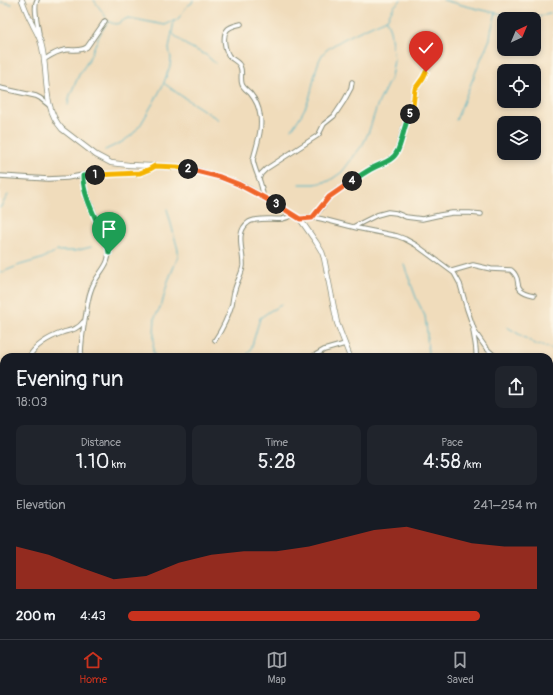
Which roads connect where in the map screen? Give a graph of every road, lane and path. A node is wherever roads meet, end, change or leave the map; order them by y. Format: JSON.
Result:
{"nodes":[{"id":1,"x":22,"y":0,"type":"edge"},
{"id":2,"x":37,"y":0,"type":"edge"},
{"id":3,"x":105,"y":21,"type":"dead end"},
{"id":4,"x":241,"y":24,"type":"dead end"},
{"id":5,"x":39,"y":36,"type":"junction"},
{"id":6,"x":44,"y":59,"type":"junction"},
{"id":7,"x":426,"y":72,"type":"dead end"},
{"id":8,"x":352,"y":82,"type":"dead end"},
{"id":9,"x":0,"y":88,"type":"edge"},
{"id":10,"x":50,"y":106,"type":"junction"},
{"id":11,"x":155,"y":166,"type":"junction"},
{"id":12,"x":0,"y":176,"type":"edge"},
{"id":13,"x":83,"y":176,"type":"junction"},
{"id":14,"x":260,"y":179,"type":"junction"},
{"id":15,"x":263,"y":197,"type":"junction"},
{"id":16,"x":481,"y":214,"type":"dead end"},
{"id":17,"x":294,"y":215,"type":"junction"},
{"id":18,"x":312,"y":218,"type":"junction"},
{"id":19,"x":300,"y":219,"type":"junction"},
{"id":20,"x":353,"y":227,"type":"junction"},
{"id":21,"x":452,"y":271,"type":"junction"},
{"id":22,"x":534,"y":295,"type":"dead end"},
{"id":23,"x":85,"y":319,"type":"junction"},
{"id":24,"x":473,"y":327,"type":"junction"},
{"id":25,"x":215,"y":340,"type":"dead end"},
{"id":26,"x":345,"y":344,"type":"junction"},
{"id":27,"x":31,"y":353,"type":"edge"},
{"id":28,"x":80,"y":353,"type":"edge"},
{"id":29,"x":319,"y":353,"type":"edge"},
{"id":30,"x":348,"y":353,"type":"edge"},
{"id":31,"x":476,"y":353,"type":"edge"},
{"id":32,"x":490,"y":353,"type":"edge"}],
"edges":[{"from":1,"to":5,"type":"street"},
{"from":2,"to":5,"type":"street"},
{"from":3,"to":6,"type":"street"},
{"from":4,"to":14,"type":"street"},
{"from":5,"to":6,"type":"street"},
{"from":6,"to":10,"type":"street"},
{"from":7,"to":18,"type":"street"},
{"from":8,"to":14,"type":"street"},
{"from":9,"to":10,"type":"street"},
{"from":10,"to":11,"type":"street"},
{"from":11,"to":13,"type":"street"},
{"from":11,"to":15,"type":"street"},
{"from":12,"to":13,"type":"street"},
{"from":13,"to":23,"type":"street"},
{"from":14,"to":15,"type":"street"},
{"from":15,"to":17,"type":"street"},
{"from":16,"to":20,"type":"street"},
{"from":17,"to":19,"type":"street"},
{"from":17,"to":25,"type":"street"},
{"from":18,"to":19,"type":"street"},
{"from":18,"to":20,"type":"street"},
{"from":19,"to":26,"type":"street"},
{"from":20,"to":21,"type":"street"},
{"from":21,"to":22,"type":"street"},
{"from":21,"to":24,"type":"street"},
{"from":23,"to":27,"type":"street"},
{"from":23,"to":28,"type":"street"},
{"from":24,"to":31,"type":"street"},
{"from":24,"to":32,"type":"street"},
{"from":26,"to":29,"type":"street"},
{"from":26,"to":30,"type":"street"}]}
